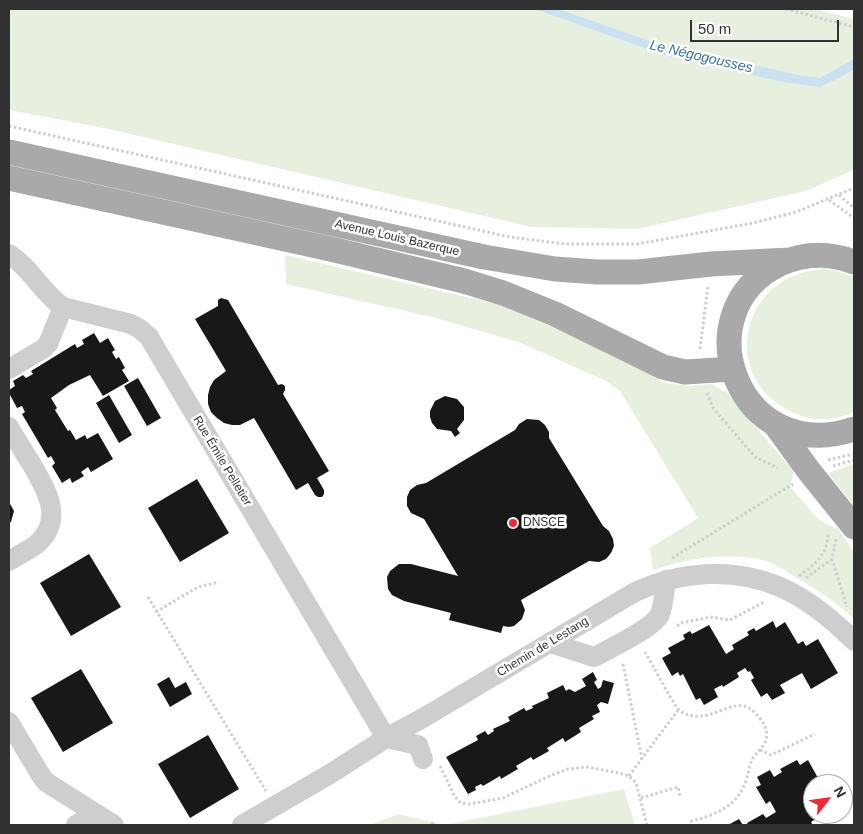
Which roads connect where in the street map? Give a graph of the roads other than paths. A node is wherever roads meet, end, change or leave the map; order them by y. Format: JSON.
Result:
{"nodes":[{"id":1,"x":9,"y":152,"type":"edge"},
{"id":2,"x":9,"y":178,"type":"edge"},
{"id":3,"x":9,"y":254,"type":"edge"},
{"id":4,"x":850,"y":254,"type":"edge"},
{"id":5,"x":790,"y":260,"type":"junction"},
{"id":6,"x":63,"y":307,"type":"junction"},
{"id":7,"x":733,"y":369,"type":"junction"},
{"id":8,"x":9,"y":370,"type":"edge"},
{"id":9,"x":774,"y":423,"type":"junction"},
{"id":10,"x":9,"y":427,"type":"edge"},
{"id":11,"x":854,"y":428,"type":"edge"},
{"id":12,"x":844,"y":529,"type":"edge"},
{"id":13,"x":9,"y":561,"type":"edge"},
{"id":14,"x":666,"y":580,"type":"junction"},
{"id":15,"x":848,"y":635,"type":"edge"},
{"id":16,"x":550,"y":643,"type":"junction"},
{"id":17,"x":9,"y":722,"type":"edge"},
{"id":18,"x":386,"y":738,"type":"junction"},
{"id":19,"x":431,"y":761,"type":"road end"},
{"id":20,"x":95,"y":814,"type":"junction"},
{"id":21,"x":76,"y":825,"type":"edge"},
{"id":22,"x":114,"y":825,"type":"edge"},
{"id":23,"x":242,"y":825,"type":"edge"}],
"edges":[{"from":1,"to":5,"type":"main road","name":"Avenue Louis Bazerque"},
{"from":2,"to":7,"type":"main road","name":"Avenue Louis Bazerque"},
{"from":3,"to":6,"type":"street"},
{"from":4,"to":5,"type":"main road"},
{"from":5,"to":7,"type":"main road"},
{"from":6,"to":8,"type":"street"},
{"from":6,"to":18,"type":"street","name":"Rue Émile Pelletier"},
{"from":7,"to":9,"type":"main road"},
{"from":9,"to":11,"type":"main road"},
{"from":9,"to":12,"type":"main road"},
{"from":10,"to":13,"type":"street"},
{"from":14,"to":15,"type":"street","name":"Chemin de Lestang"},
{"from":14,"to":16,"type":"street","name":"Chemin de Lestang"},
{"from":14,"to":16,"type":"street"},
{"from":16,"to":18,"type":"street","name":"Chemin de Lestang"},
{"from":17,"to":20,"type":"street"},
{"from":18,"to":19,"type":"street"},
{"from":18,"to":23,"type":"street","name":"Chemin de Lestang"},
{"from":20,"to":21,"type":"street"},
{"from":20,"to":22,"type":"street"}]}
